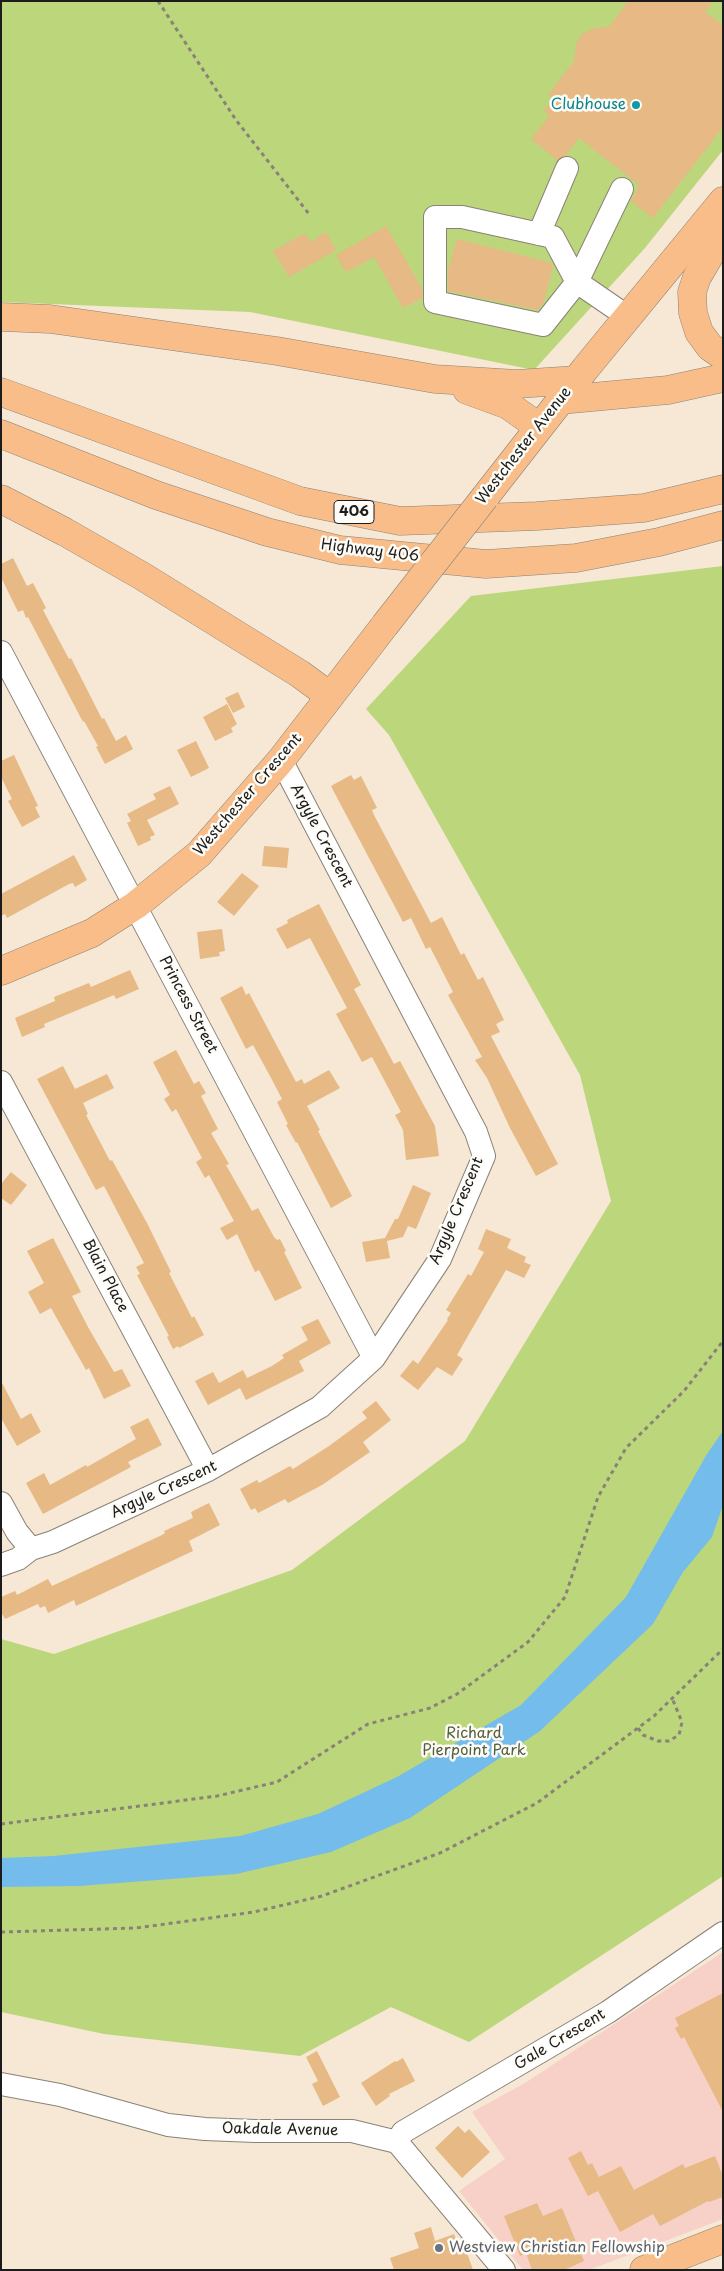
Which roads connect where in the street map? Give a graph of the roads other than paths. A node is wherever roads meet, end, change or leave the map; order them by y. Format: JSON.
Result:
{"nodes":[{"id":1,"x":567,"y":168,"type":"dead end"},
{"id":2,"x":622,"y":189,"type":"dead end"},
{"id":3,"x":723,"y":201,"type":"edge"},
{"id":4,"x":723,"y":233,"type":"edge"},
{"id":5,"x":539,"y":234,"type":"junction"},
{"id":6,"x":577,"y":282,"type":"junction"},
{"id":7,"x":628,"y":316,"type":"junction"},
{"id":8,"x":1,"y":317,"type":"edge"},
{"id":9,"x":723,"y":356,"type":"edge"},
{"id":10,"x":723,"y":378,"type":"edge"},
{"id":11,"x":435,"y":379,"type":"junction"},
{"id":12,"x":568,"y":390,"type":"junction"},
{"id":13,"x":1,"y":392,"type":"edge"},
{"id":14,"x":539,"y":427,"type":"junction"},
{"id":15,"x":1,"y":434,"type":"edge"},
{"id":16,"x":723,"y":489,"type":"edge"},
{"id":17,"x":1,"y":499,"type":"edge"},
{"id":18,"x":723,"y":525,"type":"edge"},
{"id":19,"x":723,"y":541,"type":"edge"},
{"id":20,"x":576,"y":558,"type":"junction"},
{"id":21,"x":1,"y":652,"type":"edge"},
{"id":22,"x":330,"y":696,"type":"junction"},
{"id":23,"x":281,"y":760,"type":"junction"},
{"id":24,"x":136,"y":905,"type":"junction"},
{"id":25,"x":1,"y":971,"type":"edge"},
{"id":26,"x":1,"y":1082,"type":"edge"},
{"id":27,"x":8,"y":1113,"type":"edge"},
{"id":28,"x":374,"y":1358,"type":"junction"},
{"id":29,"x":208,"y":1470,"type":"junction"},
{"id":30,"x":1,"y":1503,"type":"edge"},
{"id":31,"x":31,"y":1549,"type":"junction"},
{"id":32,"x":1,"y":1565,"type":"edge"},
{"id":33,"x":723,"y":1934,"type":"edge"},
{"id":34,"x":1,"y":2084,"type":"edge"},
{"id":35,"x":397,"y":2142,"type":"junction"},
{"id":36,"x":723,"y":2239,"type":"edge"},
{"id":37,"x":504,"y":2270,"type":"edge"},
{"id":38,"x":644,"y":2270,"type":"edge"}],
"edges":[{"from":1,"to":5,"type":"street"},
{"from":2,"to":6,"type":"street"},
{"from":3,"to":7,"type":"main road","name":"Westchester Avenue"},
{"from":4,"to":9,"type":"main road"},
{"from":5,"to":6,"type":"street"},
{"from":5,"to":6,"type":"street"},
{"from":6,"to":7,"type":"street"},
{"from":7,"to":12,"type":"main road","name":"Westchester Avenue"},
{"from":8,"to":11,"type":"main road"},
{"from":10,"to":12,"type":"main road"},
{"from":11,"to":12,"type":"main road"},
{"from":11,"to":14,"type":"main road"},
{"from":12,"to":14,"type":"main road","name":"Westchester Avenue"},
{"from":13,"to":16,"type":"main road","number":"406"},
{"from":14,"to":22,"type":"main road","name":"Westchester Avenue","bridge":true},
{"from":15,"to":20,"type":"main road","name":"Highway 406"},
{"from":17,"to":22,"type":"main road"},
{"from":18,"to":20,"type":"main road","name":"Highway 406"},
{"from":19,"to":20,"type":"main road"},
{"from":21,"to":24,"type":"street","name":"Princess Street"},
{"from":22,"to":23,"type":"main road","name":"Westchester Crescent"},
{"from":23,"to":24,"type":"main road","name":"Westchester Crescent"},
{"from":23,"to":28,"type":"street","name":"Argyle Crescent"},
{"from":24,"to":25,"type":"main road","name":"Westchester Crescent"},
{"from":24,"to":28,"type":"street","name":"Princess Street"},
{"from":26,"to":27,"type":"street","name":"Blain Place"},
{"from":27,"to":29,"type":"street","name":"Blain Place"},
{"from":28,"to":29,"type":"street","name":"Argyle Crescent"},
{"from":29,"to":31,"type":"street","name":"Argyle Crescent"},
{"from":30,"to":31,"type":"street"},
{"from":31,"to":32,"type":"street","name":"Argyle Crescent"},
{"from":33,"to":35,"type":"street","name":"Gale Crescent"},
{"from":34,"to":35,"type":"street","name":"Oakdale Avenue"},
{"from":35,"to":37,"type":"street"},
{"from":36,"to":38,"type":"main road"}]}
